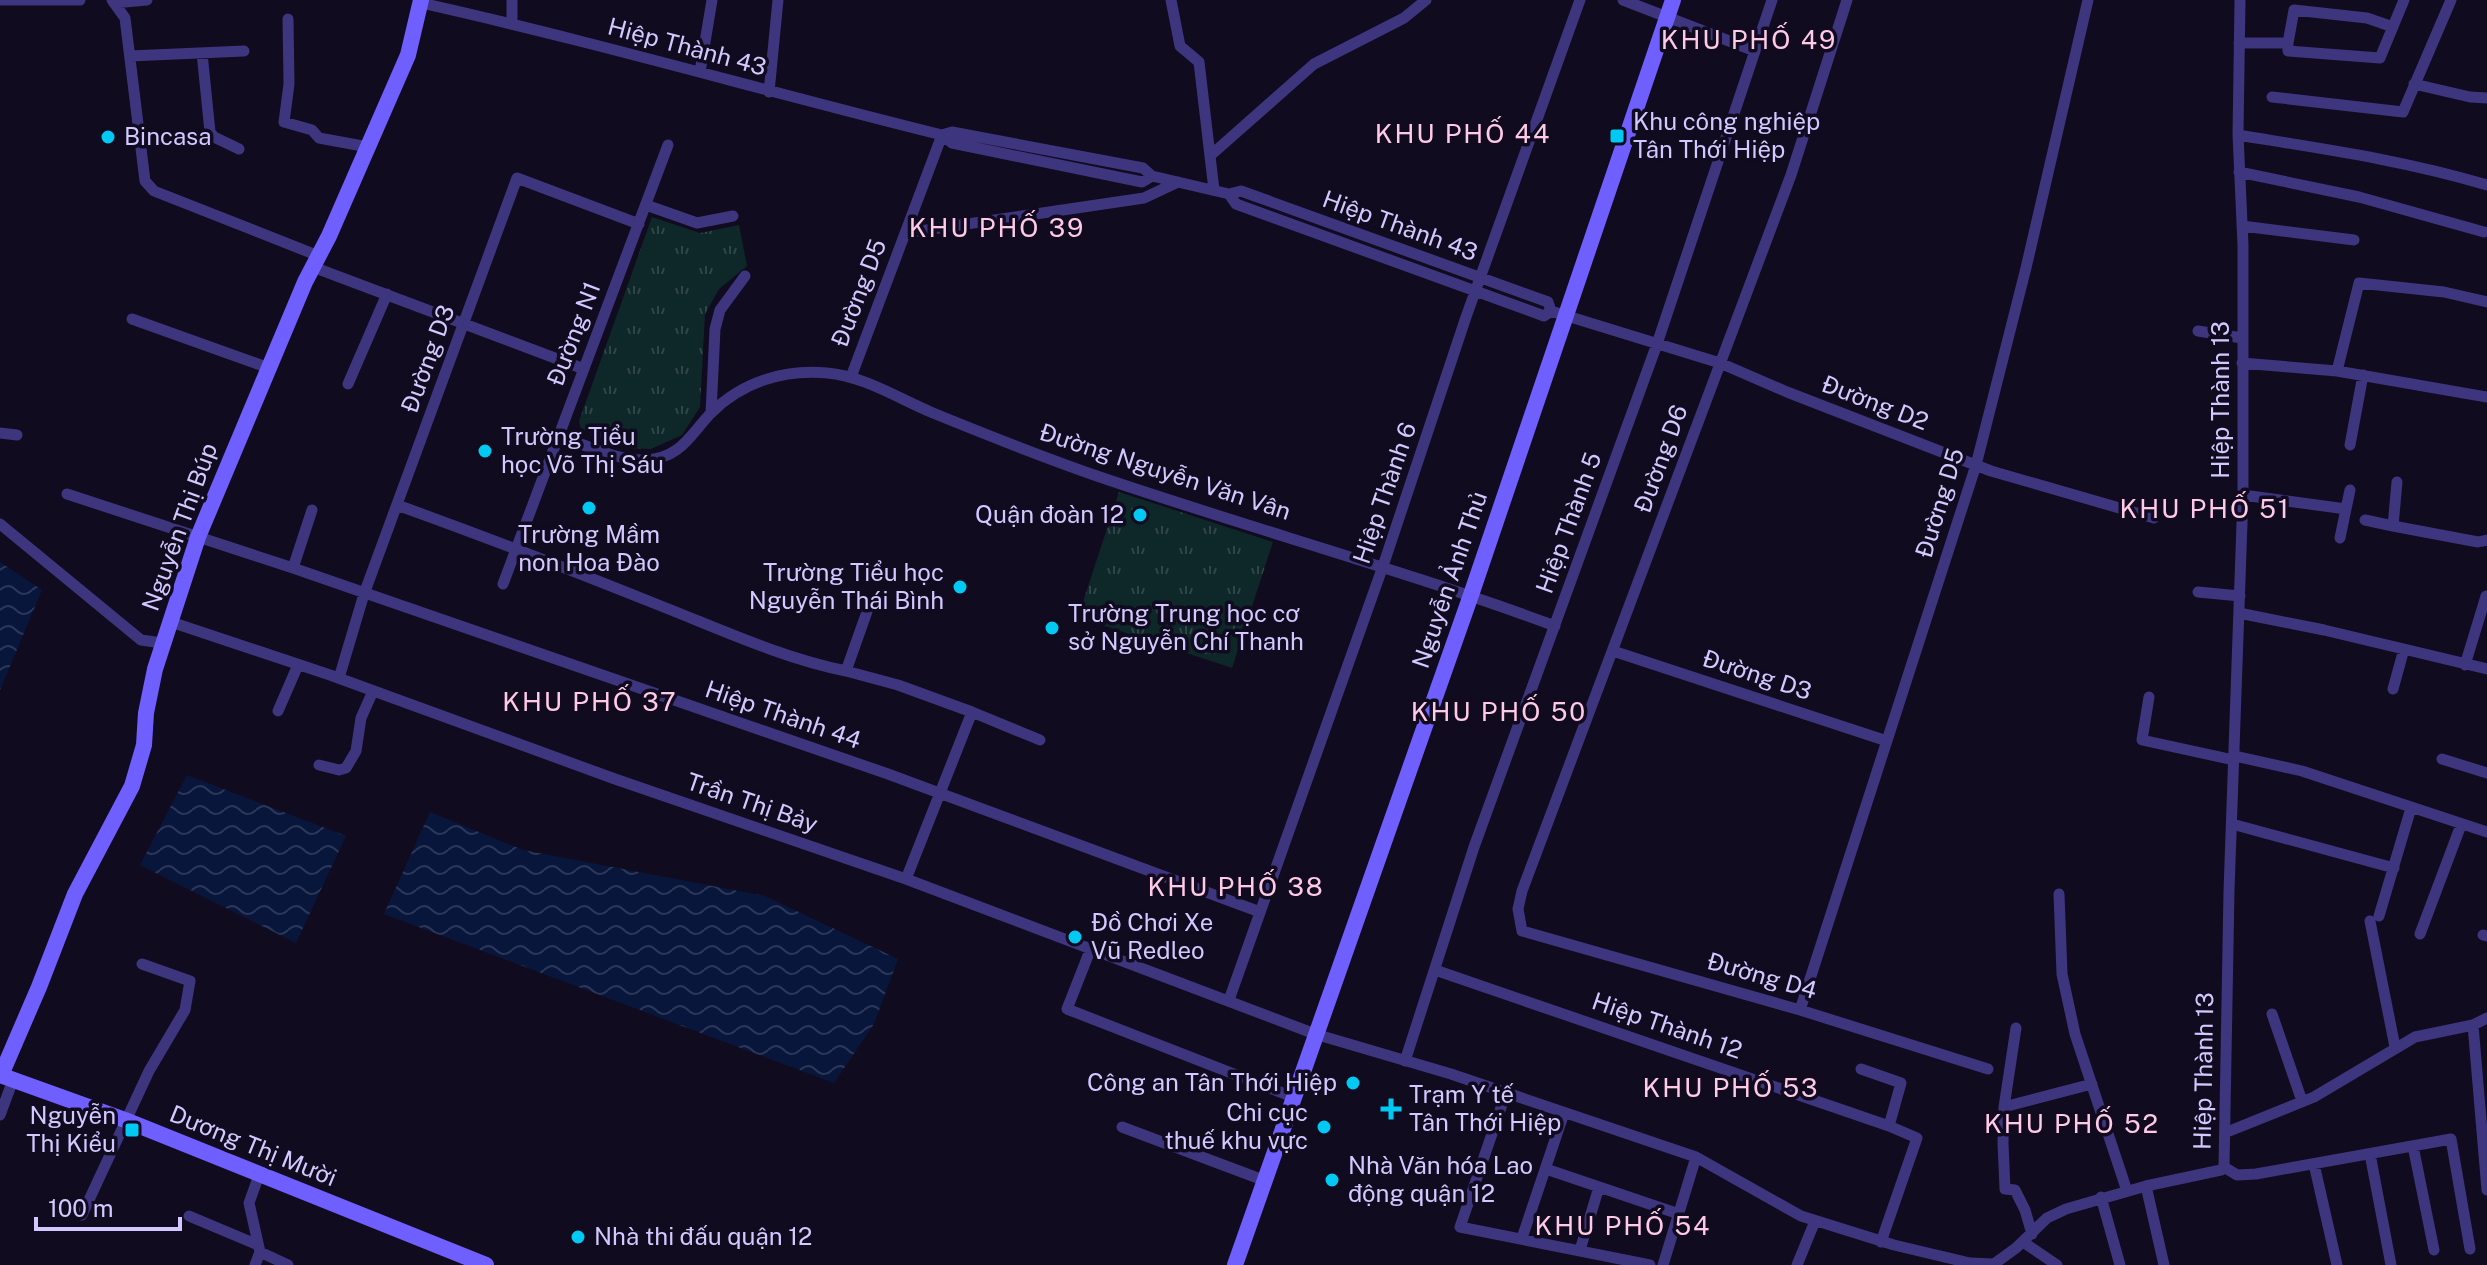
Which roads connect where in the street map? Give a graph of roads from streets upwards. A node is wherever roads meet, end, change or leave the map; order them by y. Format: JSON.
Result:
{"nodes":[{"id":1,"x":0,"y":0,"type":"edge"},
{"id":2,"x":80,"y":0,"type":"edge"},
{"id":3,"x":147,"y":0,"type":"edge"},
{"id":4,"x":512,"y":0,"type":"edge"},
{"id":5,"x":712,"y":0,"type":"edge"},
{"id":6,"x":778,"y":0,"type":"edge"},
{"id":7,"x":1171,"y":0,"type":"edge"},
{"id":8,"x":1426,"y":0,"type":"edge"},
{"id":9,"x":1580,"y":0,"type":"edge"},
{"id":10,"x":1623,"y":0,"type":"edge"},
{"id":11,"x":1673,"y":0,"type":"edge"},
{"id":12,"x":1772,"y":0,"type":"edge"},
{"id":13,"x":1847,"y":0,"type":"edge"},
{"id":14,"x":2088,"y":0,"type":"edge"},
{"id":15,"x":2240,"y":0,"type":"edge"},
{"id":16,"x":2404,"y":0,"type":"edge"},
{"id":17,"x":2451,"y":0,"type":"edge"},
{"id":18,"x":113,"y":2,"type":"edge"},
{"id":19,"x":421,"y":2,"type":"edge"},
{"id":20,"x":1666,"y":18,"type":"junction"},
{"id":21,"x":288,"y":19,"type":"dead end"},
{"id":22,"x":512,"y":23,"type":"junction"},
{"id":23,"x":2393,"y":27,"type":"junction"},
{"id":24,"x":2239,"y":43,"type":"junction"},
{"id":25,"x":2288,"y":43,"type":"junction"},
{"id":26,"x":244,"y":51,"type":"dead end"},
{"id":27,"x":1755,"y":51,"type":"junction"},
{"id":28,"x":202,"y":53,"type":"junction"},
{"id":29,"x":130,"y":56,"type":"junction"},
{"id":30,"x":700,"y":72,"type":"junction"},
{"id":31,"x":2414,"y":84,"type":"junction"},
{"id":32,"x":769,"y":92,"type":"junction"},
{"id":33,"x":2272,"y":97,"type":"dead end"},
{"id":34,"x":2487,"y":98,"type":"edge"},
{"id":35,"x":942,"y":135,"type":"junction"},
{"id":36,"x":2238,"y":135,"type":"junction"},
{"id":37,"x":668,"y":145,"type":"dead end"},
{"id":38,"x":368,"y":147,"type":"junction"},
{"id":39,"x":239,"y":149,"type":"dead end"},
{"id":40,"x":1211,"y":155,"type":"junction"},
{"id":41,"x":2239,"y":172,"type":"junction"},
{"id":42,"x":1178,"y":182,"type":"junction"},
{"id":43,"x":2487,"y":185,"type":"edge"},
{"id":44,"x":1214,"y":190,"type":"junction"},
{"id":45,"x":1229,"y":194,"type":"junction"},
{"id":46,"x":646,"y":205,"type":"junction"},
{"id":47,"x":733,"y":216,"type":"dead end"},
{"id":48,"x":639,"y":224,"type":"junction"},
{"id":49,"x":2242,"y":226,"type":"junction"},
{"id":50,"x":2484,"y":232,"type":"dead end"},
{"id":51,"x":906,"y":233,"type":"junction"},
{"id":52,"x":2354,"y":240,"type":"dead end"},
{"id":53,"x":316,"y":261,"type":"junction"},
{"id":54,"x":745,"y":276,"type":"dead end"},
{"id":55,"x":1480,"y":278,"type":"junction"},
{"id":56,"x":1476,"y":291,"type":"junction"},
{"id":57,"x":387,"y":294,"type":"junction"},
{"id":58,"x":2487,"y":302,"type":"edge"},
{"id":59,"x":1558,"y":313,"type":"junction"},
{"id":60,"x":132,"y":319,"type":"dead end"},
{"id":61,"x":465,"y":324,"type":"junction"},
{"id":62,"x":2198,"y":331,"type":"dead end"},
{"id":63,"x":2242,"y":338,"type":"junction"},
{"id":64,"x":1657,"y":344,"type":"junction"},
{"id":65,"x":1720,"y":363,"type":"junction"},
{"id":66,"x":2242,"y":363,"type":"junction"},
{"id":67,"x":269,"y":368,"type":"junction"},
{"id":68,"x":584,"y":369,"type":"junction"},
{"id":69,"x":2337,"y":371,"type":"junction"},
{"id":70,"x":2363,"y":375,"type":"junction"},
{"id":71,"x":851,"y":377,"type":"junction"},
{"id":72,"x":348,"y":384,"type":"dead end"},
{"id":73,"x":2487,"y":397,"type":"edge"},
{"id":74,"x":711,"y":413,"type":"junction"},
{"id":75,"x":0,"y":433,"type":"edge"},
{"id":76,"x":17,"y":435,"type":"dead end"},
{"id":77,"x":559,"y":436,"type":"junction"},
{"id":78,"x":2350,"y":445,"type":"dead end"},
{"id":79,"x":1976,"y":465,"type":"junction"},
{"id":80,"x":2397,"y":482,"type":"dead end"},
{"id":81,"x":2350,"y":490,"type":"dead end"},
{"id":82,"x":67,"y":494,"type":"dead end"},
{"id":83,"x":2243,"y":495,"type":"junction"},
{"id":84,"x":397,"y":505,"type":"junction"},
{"id":85,"x":2346,"y":509,"type":"junction"},
{"id":86,"x":312,"y":510,"type":"dead end"},
{"id":87,"x":2154,"y":518,"type":"dead end"},
{"id":88,"x":2365,"y":520,"type":"dead end"},
{"id":89,"x":0,"y":524,"type":"edge"},
{"id":90,"x":2393,"y":526,"type":"junction"},
{"id":91,"x":198,"y":537,"type":"junction"},
{"id":92,"x":2340,"y":538,"type":"dead end"},
{"id":93,"x":2487,"y":540,"type":"edge"},
{"id":94,"x":517,"y":548,"type":"junction"},
{"id":95,"x":1383,"y":566,"type":"junction"},
{"id":96,"x":293,"y":568,"type":"junction"},
{"id":97,"x":503,"y":584,"type":"dead end"},
{"id":98,"x":2198,"y":592,"type":"dead end"},
{"id":99,"x":364,"y":594,"type":"junction"},
{"id":100,"x":1471,"y":595,"type":"junction"},
{"id":101,"x":2240,"y":596,"type":"junction"},
{"id":102,"x":2486,"y":596,"type":"edge"},
{"id":103,"x":869,"y":606,"type":"dead end"},
{"id":104,"x":2239,"y":613,"type":"junction"},
{"id":105,"x":171,"y":622,"type":"junction"},
{"id":106,"x":1555,"y":626,"type":"junction"},
{"id":107,"x":162,"y":643,"type":"junction"},
{"id":108,"x":2404,"y":649,"type":"junction"},
{"id":109,"x":1613,"y":651,"type":"junction"},
{"id":110,"x":298,"y":665,"type":"junction"},
{"id":111,"x":2465,"y":665,"type":"junction"},
{"id":112,"x":2487,"y":669,"type":"edge"},
{"id":113,"x":846,"y":671,"type":"junction"},
{"id":114,"x":339,"y":678,"type":"junction"},
{"id":115,"x":2393,"y":689,"type":"dead end"},
{"id":116,"x":373,"y":691,"type":"junction"},
{"id":117,"x":2149,"y":697,"type":"dead end"},
{"id":118,"x":278,"y":711,"type":"dead end"},
{"id":119,"x":972,"y":712,"type":"junction"},
{"id":120,"x":1040,"y":740,"type":"dead end"},
{"id":121,"x":1887,"y":741,"type":"junction"},
{"id":122,"x":2234,"y":758,"type":"junction"},
{"id":123,"x":2442,"y":759,"type":"dead end"},
{"id":124,"x":319,"y":765,"type":"dead end"},
{"id":125,"x":2487,"y":773,"type":"edge"},
{"id":126,"x":940,"y":793,"type":"junction"},
{"id":127,"x":2411,"y":808,"type":"junction"},
{"id":128,"x":2232,"y":824,"type":"junction"},
{"id":129,"x":2461,"y":825,"type":"junction"},
{"id":130,"x":2487,"y":832,"type":"edge"},
{"id":131,"x":2394,"y":868,"type":"junction"},
{"id":132,"x":906,"y":879,"type":"junction"},
{"id":133,"x":2059,"y":894,"type":"dead end"},
{"id":134,"x":1260,"y":912,"type":"junction"},
{"id":135,"x":1522,"y":931,"type":"joint"},
{"id":136,"x":2420,"y":934,"type":"dead end"},
{"id":137,"x":1091,"y":948,"type":"junction"},
{"id":138,"x":142,"y":964,"type":"dead end"},
{"id":139,"x":1435,"y":970,"type":"junction"},
{"id":140,"x":1229,"y":1000,"type":"junction"},
{"id":141,"x":1800,"y":1010,"type":"junction"},
{"id":142,"x":2272,"y":1014,"type":"dead end"},
{"id":143,"x":2487,"y":1018,"type":"edge"},
{"id":144,"x":2473,"y":1025,"type":"junction"},
{"id":145,"x":2016,"y":1028,"type":"dead end"},
{"id":146,"x":1315,"y":1034,"type":"junction"},
{"id":147,"x":2395,"y":1047,"type":"junction"},
{"id":148,"x":1405,"y":1061,"type":"junction"},
{"id":149,"x":1861,"y":1069,"type":"dead end"},
{"id":150,"x":1988,"y":1069,"type":"dead end"},
{"id":151,"x":5,"y":1077,"type":"edge"},
{"id":152,"x":2092,"y":1084,"type":"junction"},
{"id":153,"x":1506,"y":1093,"type":"junction"},
{"id":154,"x":1293,"y":1097,"type":"junction"},
{"id":155,"x":2302,"y":1101,"type":"junction"},
{"id":156,"x":2004,"y":1107,"type":"junction"},
{"id":157,"x":1564,"y":1113,"type":"junction"},
{"id":158,"x":0,"y":1115,"type":"edge"},
{"id":159,"x":125,"y":1120,"type":"junction"},
{"id":160,"x":1889,"y":1126,"type":"junction"},
{"id":161,"x":1122,"y":1127,"type":"dead end"},
{"id":162,"x":2227,"y":1132,"type":"junction"},
{"id":163,"x":2413,"y":1146,"type":"junction"},
{"id":164,"x":2370,"y":1154,"type":"junction"},
{"id":165,"x":1696,"y":1157,"type":"junction"},
{"id":166,"x":2314,"y":1164,"type":"junction"},
{"id":167,"x":2224,"y":1167,"type":"junction"},
{"id":168,"x":1546,"y":1169,"type":"junction"},
{"id":169,"x":259,"y":1175,"type":"junction"},
{"id":170,"x":1263,"y":1180,"type":"junction"},
{"id":171,"x":2146,"y":1186,"type":"junction"},
{"id":172,"x":1599,"y":1187,"type":"junction"},
{"id":173,"x":2487,"y":1190,"type":"edge"},
{"id":174,"x":2127,"y":1191,"type":"junction"},
{"id":175,"x":2101,"y":1197,"type":"junction"},
{"id":176,"x":1679,"y":1214,"type":"junction"},
{"id":177,"x":82,"y":1215,"type":"dead end"},
{"id":178,"x":189,"y":1216,"type":"dead end"},
{"id":179,"x":1815,"y":1221,"type":"junction"},
{"id":180,"x":1522,"y":1238,"type":"junction"},
{"id":181,"x":2027,"y":1238,"type":"junction"},
{"id":182,"x":1881,"y":1242,"type":"junction"},
{"id":183,"x":259,"y":1249,"type":"junction"},
{"id":184,"x":2470,"y":1249,"type":"dead end"},
{"id":185,"x":1580,"y":1250,"type":"junction"},
{"id":186,"x":2434,"y":1250,"type":"dead end"},
{"id":187,"x":255,"y":1265,"type":"edge"},
{"id":188,"x":288,"y":1265,"type":"edge"},
{"id":189,"x":486,"y":1265,"type":"edge"},
{"id":190,"x":1235,"y":1265,"type":"edge"},
{"id":191,"x":1650,"y":1265,"type":"edge"},
{"id":192,"x":1663,"y":1265,"type":"edge"},
{"id":193,"x":1797,"y":1265,"type":"edge"},
{"id":194,"x":2057,"y":1265,"type":"edge"},
{"id":195,"x":2120,"y":1265,"type":"edge"},
{"id":196,"x":2164,"y":1265,"type":"edge"},
{"id":197,"x":2337,"y":1265,"type":"edge"},
{"id":198,"x":2391,"y":1265,"type":"edge"}],
"edges":[{"from":1,"to":2,"type":"street"},
{"from":3,"to":18,"type":"street"},
{"from":4,"to":22,"type":"street"},
{"from":5,"to":30,"type":"street"},
{"from":6,"to":32,"type":"street"},
{"from":7,"to":40,"type":"street"},
{"from":8,"to":40,"type":"street"},
{"from":9,"to":55,"type":"street","name":"Hiệp Thành 6"},
{"from":10,"to":20,"type":"street"},
{"from":11,"to":20,"type":"street","name":"Nguyễn Ảnh Thủ"},
{"from":12,"to":27,"type":"street","name":"Hiệp Thành 5"},
{"from":13,"to":65,"type":"street","name":"Đường D6"},
{"from":14,"to":79,"type":"street","name":"Đường D5"},
{"from":15,"to":24,"type":"street","name":"Hiệp Thành 13"},
{"from":16,"to":23,"type":"street"},
{"from":17,"to":31,"type":"street"},
{"from":18,"to":29,"type":"street"},
{"from":19,"to":22,"type":"street","name":"Hiệp Thành 43"},
{"from":19,"to":38,"type":"street","name":"Nguyễn Thị Búp"},
{"from":20,"to":27,"type":"street"},
{"from":20,"to":59,"type":"street","name":"Nguyễn Ảnh Thủ"},
{"from":21,"to":38,"type":"street"},
{"from":22,"to":30,"type":"street","name":"Hiệp Thành 43"},
{"from":23,"to":25,"type":"street"},
{"from":23,"to":25,"type":"street"},
{"from":24,"to":25,"type":"street"},
{"from":24,"to":36,"type":"street","name":"Hiệp Thành 13"},
{"from":26,"to":28,"type":"street"},
{"from":27,"to":64,"type":"street","name":"Hiệp Thành 5"},
{"from":28,"to":29,"type":"street"},
{"from":28,"to":39,"type":"street"},
{"from":29,"to":53,"type":"street"},
{"from":30,"to":32,"type":"street","name":"Hiệp Thành 43"},
{"from":31,"to":33,"type":"street"},
{"from":31,"to":34,"type":"street"},
{"from":32,"to":35,"type":"street","name":"Hiệp Thành 43"},
{"from":35,"to":42,"type":"street","name":"Hiệp Thành 43"},
{"from":35,"to":51,"type":"street","name":"Đường D5"},
{"from":36,"to":41,"type":"street","name":"Hiệp Thành 13"},
{"from":36,"to":43,"type":"street"},
{"from":37,"to":46,"type":"street","name":"Đường N1"},
{"from":38,"to":53,"type":"street","name":"Nguyễn Thị Búp"},
{"from":40,"to":44,"type":"street"},
{"from":41,"to":49,"type":"street","name":"Hiệp Thành 13"},
{"from":41,"to":50,"type":"street"},
{"from":42,"to":44,"type":"street","name":"Hiệp Thành 43"},
{"from":42,"to":51,"type":"street"},
{"from":44,"to":45,"type":"street","name":"Hiệp Thành 43"},
{"from":45,"to":55,"type":"street","name":"Hiệp Thành 43"},
{"from":45,"to":56,"type":"street","name":"Hiệp Thành 43"},
{"from":46,"to":47,"type":"street"},
{"from":46,"to":48,"type":"street","name":"Đường N1"},
{"from":48,"to":61,"type":"street","name":"Đường D3"},
{"from":48,"to":68,"type":"street","name":"Đường N1"},
{"from":49,"to":52,"type":"street"},
{"from":49,"to":63,"type":"street","name":"Hiệp Thành 13"},
{"from":51,"to":71,"type":"street","name":"Đường D5"},
{"from":53,"to":57,"type":"street"},
{"from":53,"to":67,"type":"street","name":"Nguyễn Thị Búp"},
{"from":54,"to":74,"type":"street"},
{"from":55,"to":56,"type":"street","name":"Hiệp Thành 6"},
{"from":55,"to":59,"type":"street","name":"Hiệp Thành 43"},
{"from":56,"to":59,"type":"street","name":"Hiệp Thành 43"},
{"from":56,"to":95,"type":"street","name":"Hiệp Thành 6"},
{"from":57,"to":61,"type":"street"},
{"from":57,"to":72,"type":"street"},
{"from":58,"to":69,"type":"street"},
{"from":59,"to":64,"type":"street","name":"Hiệp Thành 43"},
{"from":59,"to":100,"type":"street","name":"Nguyễn Ảnh Thủ"},
{"from":60,"to":67,"type":"street"},
{"from":61,"to":68,"type":"street"},
{"from":61,"to":84,"type":"street","name":"Đường D3"},
{"from":62,"to":63,"type":"street"},
{"from":63,"to":66,"type":"street","name":"Hiệp Thành 13"},
{"from":64,"to":65,"type":"street","name":"Hiệp Thành 43"},
{"from":64,"to":106,"type":"street","name":"Hiệp Thành 5"},
{"from":65,"to":79,"type":"street","name":"Đường D2"},
{"from":65,"to":109,"type":"street","name":"Đường D6"},
{"from":66,"to":69,"type":"street"},
{"from":66,"to":83,"type":"street","name":"Hiệp Thành 13"},
{"from":67,"to":91,"type":"street","name":"Nguyễn Thị Búp"},
{"from":68,"to":77,"type":"street","name":"Đường N1"},
{"from":69,"to":70,"type":"street"},
{"from":70,"to":73,"type":"street"},
{"from":70,"to":78,"type":"street"},
{"from":71,"to":74,"type":"street","name":"Đường Nguyễn Văn Vân"},
{"from":71,"to":95,"type":"street","name":"Đường Nguyễn Văn Vân"},
{"from":74,"to":77,"type":"street","name":"Đường Nguyễn Văn Vân"},
{"from":75,"to":76,"type":"street"},
{"from":77,"to":94,"type":"street","name":"Đường N1"},
{"from":79,"to":87,"type":"street","name":"Đường D2"},
{"from":79,"to":121,"type":"street","name":"Đường D5"},
{"from":80,"to":90,"type":"street"},
{"from":81,"to":85,"type":"street"},
{"from":82,"to":91,"type":"street","name":"Hiệp Thành 44"},
{"from":83,"to":85,"type":"street"},
{"from":83,"to":101,"type":"street","name":"Hiệp Thành 13"},
{"from":84,"to":94,"type":"street"},
{"from":84,"to":99,"type":"street","name":"Đường D3"},
{"from":85,"to":92,"type":"street"},
{"from":86,"to":96,"type":"street"},
{"from":88,"to":90,"type":"street"},
{"from":89,"to":107,"type":"street"},
{"from":90,"to":93,"type":"street"},
{"from":91,"to":96,"type":"street","name":"Hiệp Thành 44"},
{"from":91,"to":105,"type":"street","name":"Nguyễn Thị Búp"},
{"from":94,"to":97,"type":"street","name":"Đường N1"},
{"from":94,"to":113,"type":"street"},
{"from":95,"to":100,"type":"street","name":"Đường Nguyễn Văn Vân"},
{"from":95,"to":134,"type":"street","name":"Hiệp Thành 6"},
{"from":96,"to":99,"type":"street","name":"Hiệp Thành 44"},
{"from":98,"to":101,"type":"street"},
{"from":99,"to":114,"type":"street","name":"Đường D3"},
{"from":99,"to":126,"type":"street","name":"Hiệp Thành 44"},
{"from":100,"to":106,"type":"street","name":"Đường Nguyễn Văn Vân"},
{"from":100,"to":146,"type":"street","name":"Nguyễn Ảnh Thủ"},
{"from":101,"to":104,"type":"street","name":"Hiệp Thành 13"},
{"from":102,"to":111,"type":"street"},
{"from":103,"to":113,"type":"street"},
{"from":104,"to":108,"type":"street"},
{"from":104,"to":122,"type":"street","name":"Hiệp Thành 13"},
{"from":105,"to":107,"type":"street","name":"Nguyễn Thị Búp"},
{"from":105,"to":110,"type":"street","name":"Trần Thị Bảy"},
{"from":106,"to":139,"type":"street","name":"Hiệp Thành 5"},
{"from":107,"to":151,"type":"street","name":"Nguyễn Thị Búp"},
{"from":108,"to":111,"type":"street"},
{"from":108,"to":115,"type":"street"},
{"from":109,"to":121,"type":"street","name":"Đường D3"},
{"from":109,"to":135,"type":"street","name":"Đường D6"},
{"from":110,"to":114,"type":"street","name":"Trần Thị Bảy"},
{"from":110,"to":118,"type":"street"},
{"from":111,"to":112,"type":"street"},
{"from":113,"to":119,"type":"street"},
{"from":114,"to":116,"type":"street","name":"Trần Thị Bảy"},
{"from":116,"to":124,"type":"street"},
{"from":116,"to":132,"type":"street","name":"Trần Thị Bảy"},
{"from":117,"to":122,"type":"street"},
{"from":119,"to":120,"type":"street"},
{"from":119,"to":126,"type":"street"},
{"from":121,"to":141,"type":"street","name":"Đường D5"},
{"from":122,"to":127,"type":"street"},
{"from":122,"to":128,"type":"street","name":"Hiệp Thành 13"},
{"from":123,"to":125,"type":"street"},
{"from":126,"to":132,"type":"street"},
{"from":126,"to":134,"type":"street","name":"Hiệp Thành 44"},
{"from":127,"to":129,"type":"street"},
{"from":127,"to":131,"type":"street"},
{"from":128,"to":131,"type":"street"},
{"from":128,"to":162,"type":"street","name":"Hiệp Thành 13"},
{"from":129,"to":130,"type":"street"},
{"from":129,"to":136,"type":"street"},
{"from":131,"to":147,"type":"street"},
{"from":132,"to":137,"type":"street","name":"Trần Thị Bảy"},
{"from":133,"to":152,"type":"street"},
{"from":134,"to":140,"type":"street","name":"Hiệp Thành 6"},
{"from":135,"to":141,"type":"street","name":"Đường D4"},
{"from":137,"to":140,"type":"street","name":"Trần Thị Bảy"},
{"from":137,"to":154,"type":"street"},
{"from":138,"to":159,"type":"street"},
{"from":139,"to":148,"type":"street","name":"Hiệp Thành 5"},
{"from":139,"to":160,"type":"street","name":"Hiệp Thành 12"},
{"from":140,"to":146,"type":"street","name":"Trần Thị Bảy"},
{"from":141,"to":150,"type":"street","name":"Đường D4"},
{"from":142,"to":155,"type":"street"},
{"from":143,"to":144,"type":"street"},
{"from":144,"to":147,"type":"street"},
{"from":144,"to":173,"type":"street"},
{"from":145,"to":156,"type":"street"},
{"from":146,"to":148,"type":"street","name":"Hiệp Thành 13"},
{"from":146,"to":154,"type":"street","name":"Nguyễn Ảnh Thủ"},
{"from":147,"to":155,"type":"street"},
{"from":148,"to":153,"type":"street","name":"Hiệp Thành 13"},
{"from":149,"to":160,"type":"street"},
{"from":151,"to":158,"type":"street"},
{"from":151,"to":159,"type":"street","name":"Dương Thị Mười"},
{"from":152,"to":156,"type":"street"},
{"from":152,"to":174,"type":"street"},
{"from":153,"to":157,"type":"street","name":"Hiệp Thành 13"},
{"from":153,"to":180,"type":"street"},
{"from":154,"to":170,"type":"street","name":"Nguyễn Ảnh Thủ"},
{"from":155,"to":162,"type":"street"},
{"from":156,"to":181,"type":"street"},
{"from":157,"to":165,"type":"street","name":"Hiệp Thành 13"},
{"from":157,"to":168,"type":"street"},
{"from":159,"to":169,"type":"street","name":"Dương Thị Mười"},
{"from":159,"to":177,"type":"street"},
{"from":160,"to":182,"type":"street","name":"Hiệp Thành 12"},
{"from":161,"to":170,"type":"street"},
{"from":162,"to":167,"type":"street","name":"Hiệp Thành 13"},
{"from":163,"to":164,"type":"street"},
{"from":163,"to":184,"type":"street"},
{"from":163,"to":186,"type":"street"},
{"from":164,"to":166,"type":"street"},
{"from":164,"to":198,"type":"street"},
{"from":165,"to":176,"type":"street"},
{"from":165,"to":179,"type":"street","name":"Hiệp Thành 13"},
{"from":166,"to":167,"type":"street"},
{"from":166,"to":197,"type":"street"},
{"from":167,"to":171,"type":"street","name":"Hiệp Thành 13"},
{"from":168,"to":172,"type":"street"},
{"from":168,"to":180,"type":"street"},
{"from":169,"to":183,"type":"street"},
{"from":169,"to":189,"type":"street","name":"Dương Thị Mười"},
{"from":170,"to":190,"type":"street","name":"Nguyễn Ảnh Thủ"},
{"from":171,"to":174,"type":"street","name":"Hiệp Thành 13"},
{"from":171,"to":196,"type":"street"},
{"from":172,"to":176,"type":"street"},
{"from":172,"to":185,"type":"street"},
{"from":174,"to":175,"type":"street","name":"Hiệp Thành 13"},
{"from":175,"to":181,"type":"street","name":"Hiệp Thành 13"},
{"from":175,"to":195,"type":"street"},
{"from":176,"to":192,"type":"street"},
{"from":178,"to":183,"type":"street"},
{"from":179,"to":182,"type":"street","name":"Hiệp Thành 13"},
{"from":179,"to":193,"type":"street"},
{"from":180,"to":185,"type":"street"},
{"from":181,"to":182,"type":"street","name":"Hiệp Thành 13"},
{"from":181,"to":194,"type":"street"},
{"from":183,"to":187,"type":"street"},
{"from":183,"to":188,"type":"street"},
{"from":185,"to":191,"type":"street"}]}
